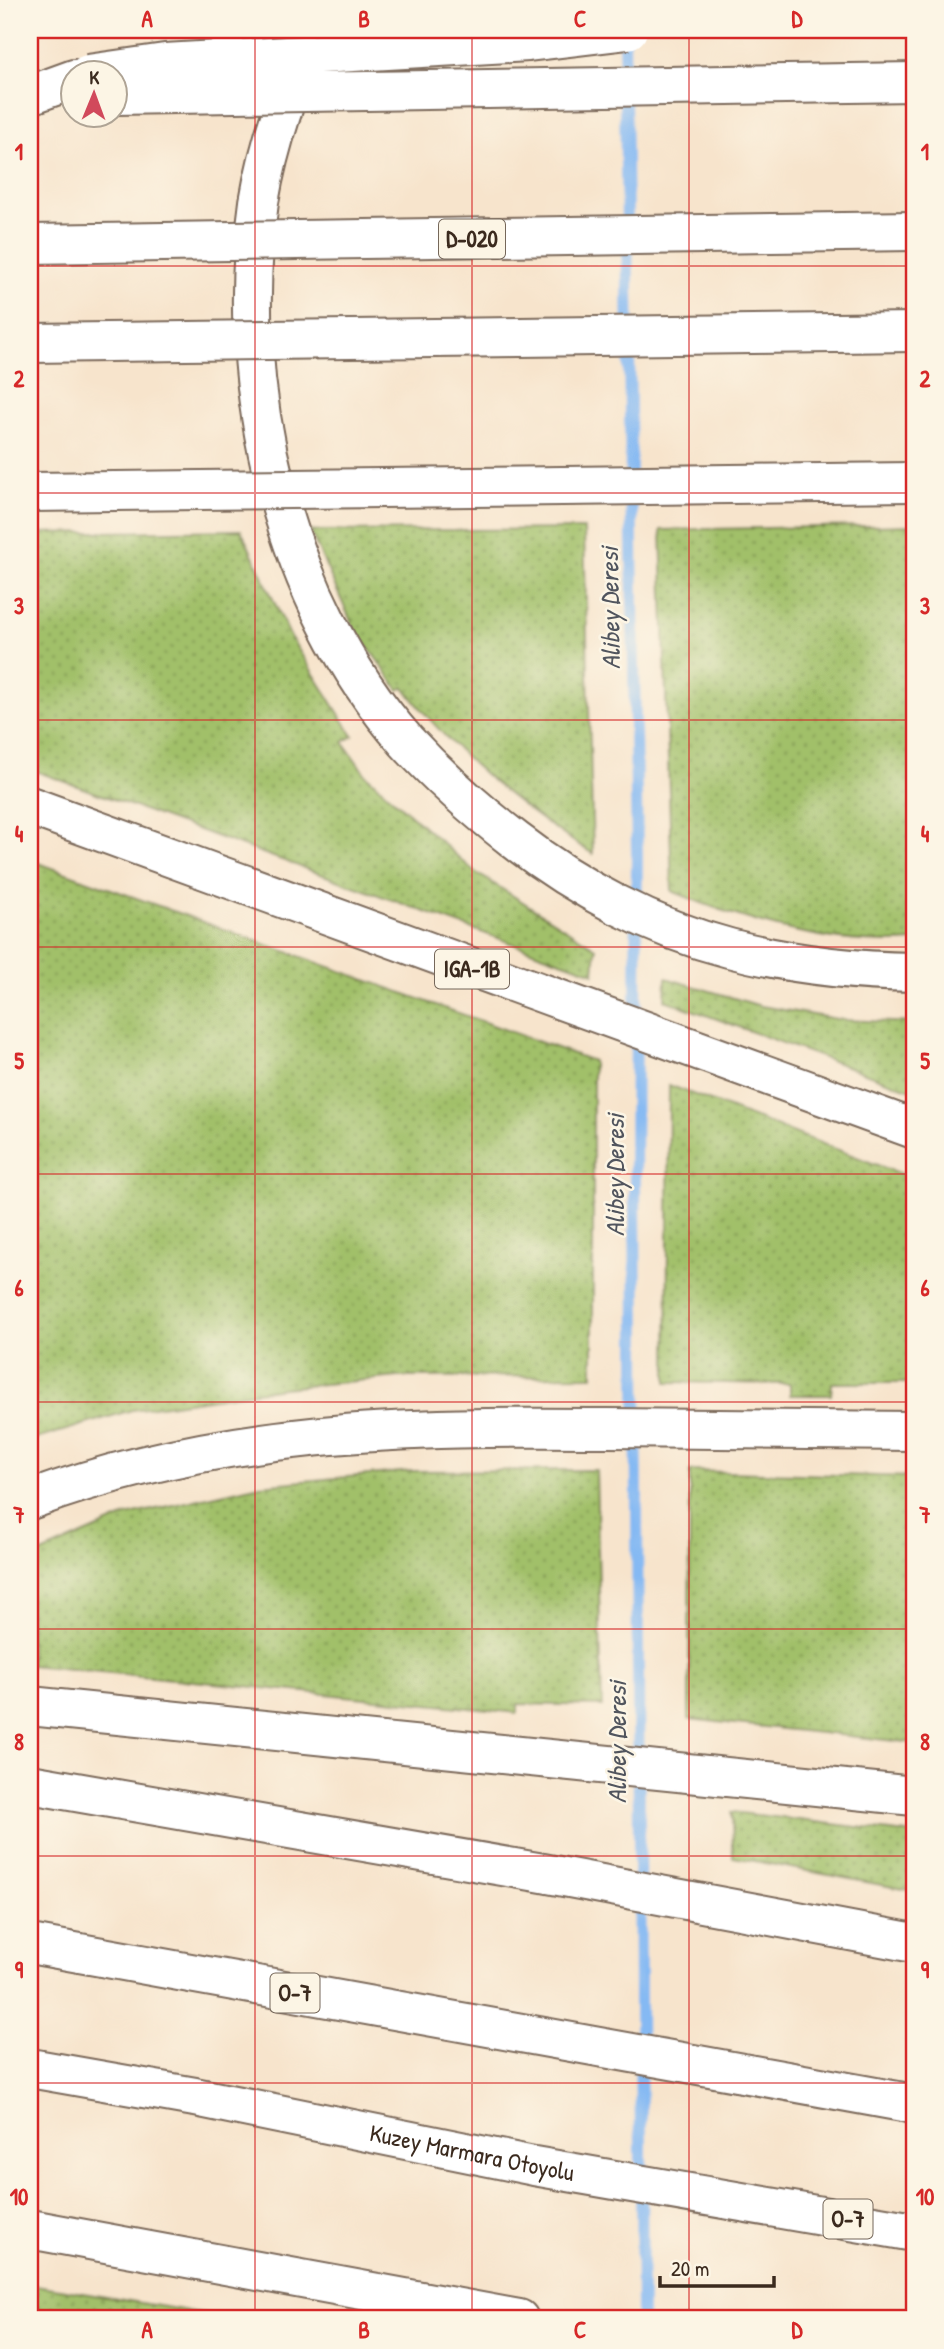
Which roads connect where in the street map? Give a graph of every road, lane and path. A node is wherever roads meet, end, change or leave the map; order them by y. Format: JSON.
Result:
{"nodes":[{"id":1,"x":313,"y":30,"type":"edge"},
{"id":2,"x":628,"y":30,"type":"edge"},
{"id":3,"x":130,"y":70,"type":"edge"},
{"id":4,"x":914,"y":82,"type":"edge"},
{"id":5,"x":60,"y":84,"type":"edge"},
{"id":6,"x":130,"y":95,"type":"edge"},
{"id":7,"x":30,"y":96,"type":"edge"},
{"id":8,"x":60,"y":96,"type":"edge"},
{"id":9,"x":914,"y":231,"type":"edge"},
{"id":10,"x":30,"y":243,"type":"edge"},
{"id":11,"x":914,"y":331,"type":"edge"},
{"id":12,"x":30,"y":343,"type":"edge"},
{"id":13,"x":914,"y":482,"type":"edge"},
{"id":14,"x":30,"y":492,"type":"edge"},
{"id":15,"x":30,"y":806,"type":"edge"},
{"id":16,"x":914,"y":972,"type":"edge"},
{"id":17,"x":914,"y":1129,"type":"edge"},
{"id":18,"x":914,"y":1431,"type":"edge"},
{"id":19,"x":30,"y":1500,"type":"edge"},
{"id":20,"x":30,"y":1706,"type":"edge"},
{"id":21,"x":30,"y":1784,"type":"edge"},
{"id":22,"x":914,"y":1796,"type":"edge"},
{"id":23,"x":914,"y":1942,"type":"edge"},
{"id":24,"x":30,"y":1944,"type":"edge"},
{"id":25,"x":30,"y":2068,"type":"edge"},
{"id":26,"x":914,"y":2104,"type":"edge"},
{"id":27,"x":30,"y":2229,"type":"edge"},
{"id":28,"x":914,"y":2232,"type":"edge"},
{"id":29,"x":519,"y":2319,"type":"edge"}],
"edges":[{"from":1,"to":16,"type":"highway"},
{"from":2,"to":3,"type":"highway","bridge":true},
{"from":4,"to":6,"type":"highway","bridge":true},
{"from":5,"to":7,"type":"highway"},
{"from":7,"to":8,"type":"highway"},
{"from":9,"to":10,"type":"highway","number":"D-020","bridge":true},
{"from":11,"to":12,"type":"highway","bridge":true},
{"from":13,"to":14,"type":"highway","bridge":true},
{"from":15,"to":17,"type":"highway","number":"IGA-1B"},
{"from":18,"to":19,"type":"highway"},
{"from":20,"to":22,"type":"highway"},
{"from":21,"to":23,"type":"highway"},
{"from":24,"to":26,"type":"highway","number":"O-7"},
{"from":25,"to":28,"type":"highway","name":"Kuzey Marmara Otoyolu","number":"O-7"},
{"from":27,"to":29,"type":"highway"}]}
